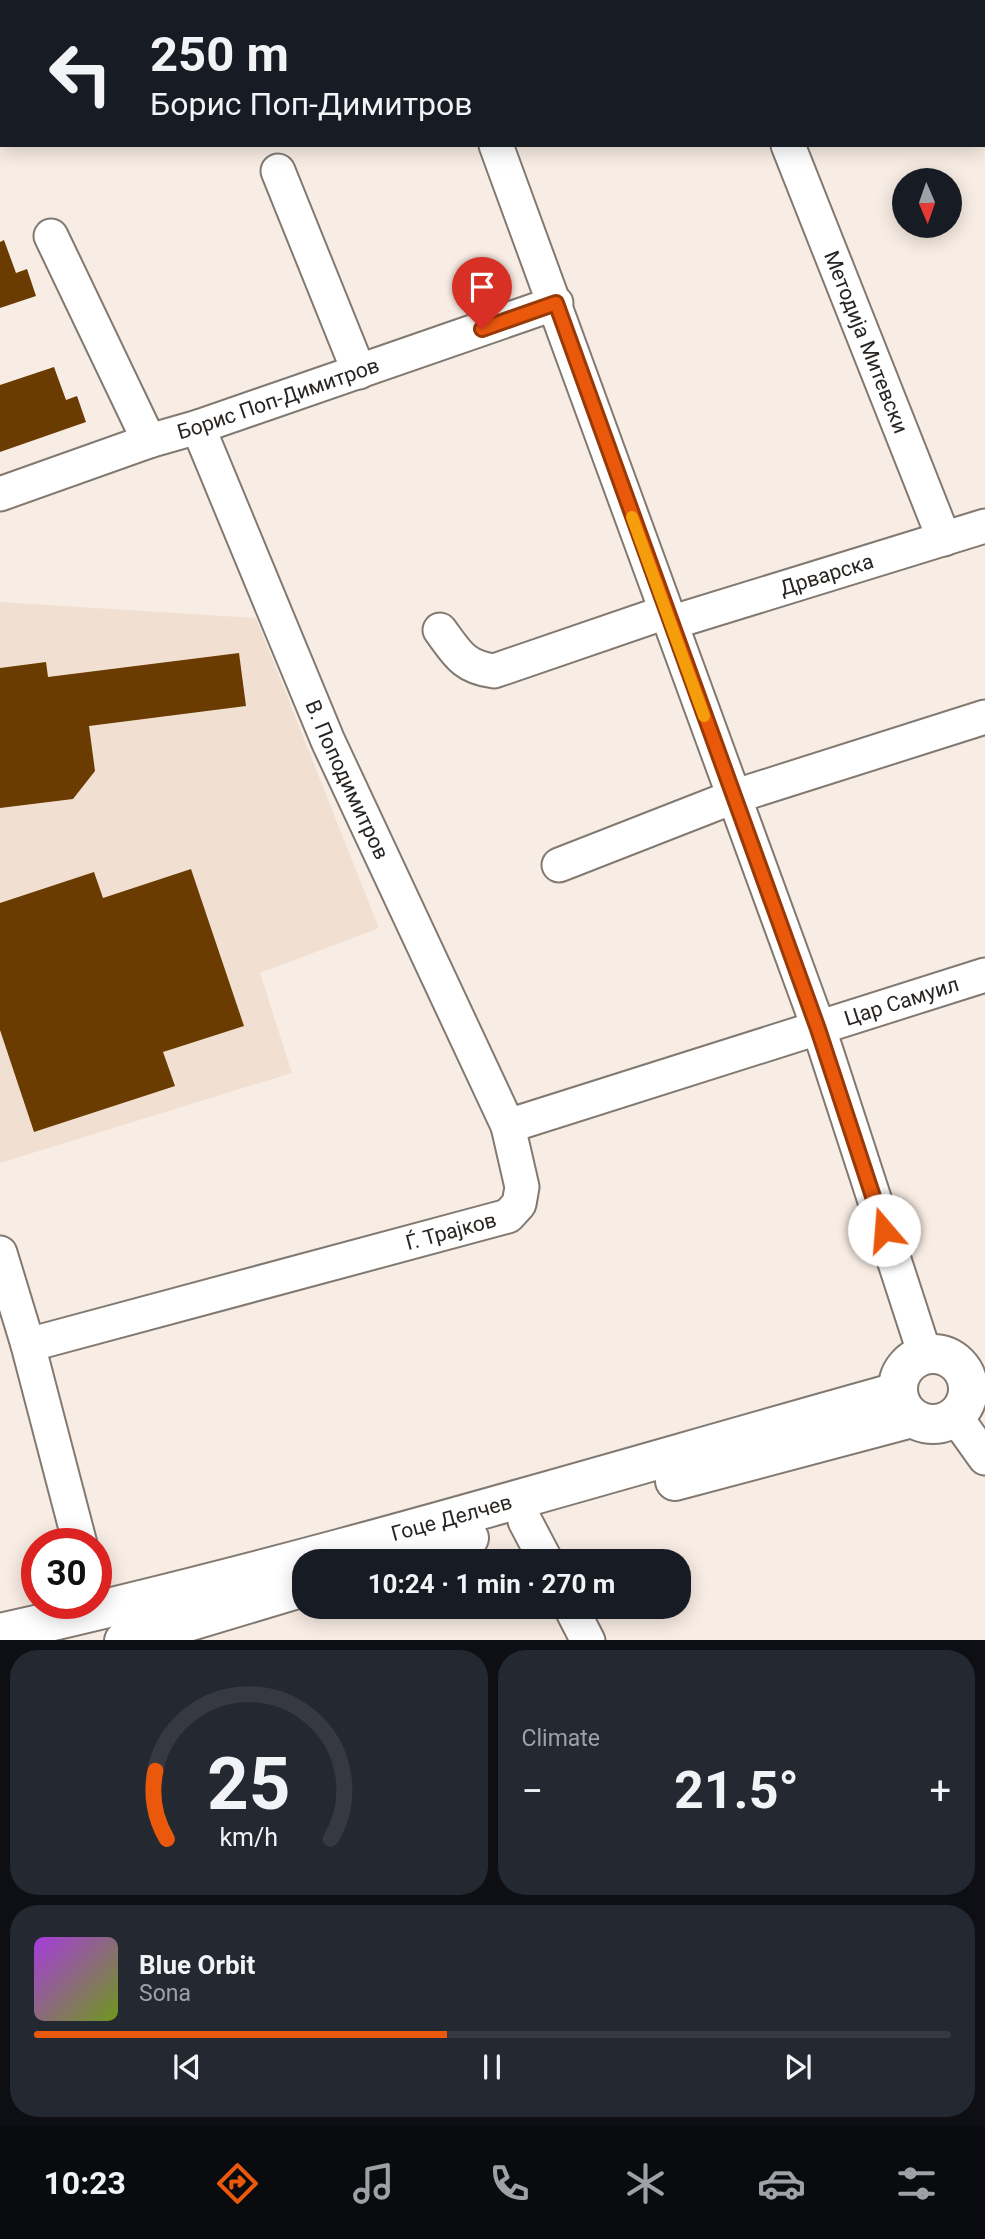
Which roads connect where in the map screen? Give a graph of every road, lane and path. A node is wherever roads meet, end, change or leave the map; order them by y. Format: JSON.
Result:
{"nodes":[{"id":1,"x":497,"y":147,"type":"edge"},
{"id":2,"x":789,"y":147,"type":"edge"},
{"id":3,"x":278,"y":171,"type":"dead end"},
{"id":4,"x":51,"y":236,"type":"dead end"},
{"id":5,"x":556,"y":303,"type":"junction"},
{"id":6,"x":359,"y":372,"type":"junction"},
{"id":7,"x":198,"y":427,"type":"junction"},
{"id":8,"x":149,"y":441,"type":"junction"},
{"id":9,"x":0,"y":494,"type":"edge"},
{"id":10,"x":985,"y":526,"type":"edge"},
{"id":11,"x":944,"y":539,"type":"junction"},
{"id":12,"x":668,"y":617,"type":"junction"},
{"id":13,"x":440,"y":630,"type":"dead end"},
{"id":14,"x":985,"y":717,"type":"edge"},
{"id":15,"x":733,"y":797,"type":"junction"},
{"id":16,"x":559,"y":865,"type":"dead end"},
{"id":17,"x":985,"y":975,"type":"edge"},
{"id":18,"x":818,"y":1029,"type":"junction"},
{"id":19,"x":508,"y":1126,"type":"junction"},
{"id":20,"x":0,"y":1253,"type":"edge"},
{"id":21,"x":28,"y":1345,"type":"junction"},
{"id":22,"x":925,"y":1355,"type":"junction"},
{"id":23,"x":971,"y":1391,"type":"edge"},
{"id":24,"x":905,"y":1405,"type":"junction"},
{"id":25,"x":985,"y":1458,"type":"edge"},
{"id":26,"x":526,"y":1521,"type":"junction"},
{"id":27,"x":76,"y":1528,"type":"edge"},
{"id":28,"x":434,"y":1549,"type":"edge"},
{"id":29,"x":540,"y":1549,"type":"edge"},
{"id":30,"x":292,"y":1591,"type":"edge"},
{"id":31,"x":112,"y":1603,"type":"edge"},
{"id":32,"x":52,"y":1619,"type":"edge"},
{"id":33,"x":576,"y":1619,"type":"edge"},
{"id":34,"x":0,"y":1633,"type":"edge"},
{"id":35,"x":124,"y":1640,"type":"edge"},
{"id":36,"x":587,"y":1640,"type":"edge"}],
"edges":[{"from":1,"to":5,"type":"street"},
{"from":2,"to":11,"type":"street","name":"Методија Митевски"},
{"from":3,"to":6,"type":"street"},
{"from":4,"to":8,"type":"street"},
{"from":5,"to":6,"type":"street","name":"Борис Поп-Димитров"},
{"from":5,"to":12,"type":"street"},
{"from":6,"to":7,"type":"street","name":"Борис Поп-Димитров"},
{"from":7,"to":8,"type":"street","name":"Борис Поп-Димитров"},
{"from":7,"to":19,"type":"street","name":"В. Поподимитров"},
{"from":8,"to":9,"type":"street","name":"Борис Поп-Димитров"},
{"from":10,"to":11,"type":"street","name":"Дрварска"},
{"from":11,"to":12,"type":"street","name":"Дрварска"},
{"from":12,"to":13,"type":"street","name":"Дрварска"},
{"from":12,"to":15,"type":"street"},
{"from":14,"to":15,"type":"street"},
{"from":15,"to":16,"type":"street"},
{"from":15,"to":18,"type":"street"},
{"from":17,"to":18,"type":"street","name":"Цар Самуил"},
{"from":18,"to":19,"type":"street"},
{"from":18,"to":22,"type":"street"},
{"from":19,"to":21,"type":"street","name":"Ѓ. Трајков"},
{"from":20,"to":21,"type":"street"},
{"from":21,"to":27,"type":"street"},
{"from":22,"to":23,"type":"main road"},
{"from":22,"to":24,"type":"main road"},
{"from":23,"to":24,"type":"main road"},
{"from":23,"to":25,"type":"street"},
{"from":24,"to":26,"type":"main road","name":"Гоце Делчев"},
{"from":24,"to":31,"type":"main road","name":"Гоце Делчев"},
{"from":26,"to":28,"type":"main road","name":"Гоце Делчев"},
{"from":26,"to":29,"type":"street"},
{"from":30,"to":35,"type":"main road"},
{"from":32,"to":34,"type":"main road","name":"Гоце Делчев"},
{"from":33,"to":36,"type":"street"}]}
